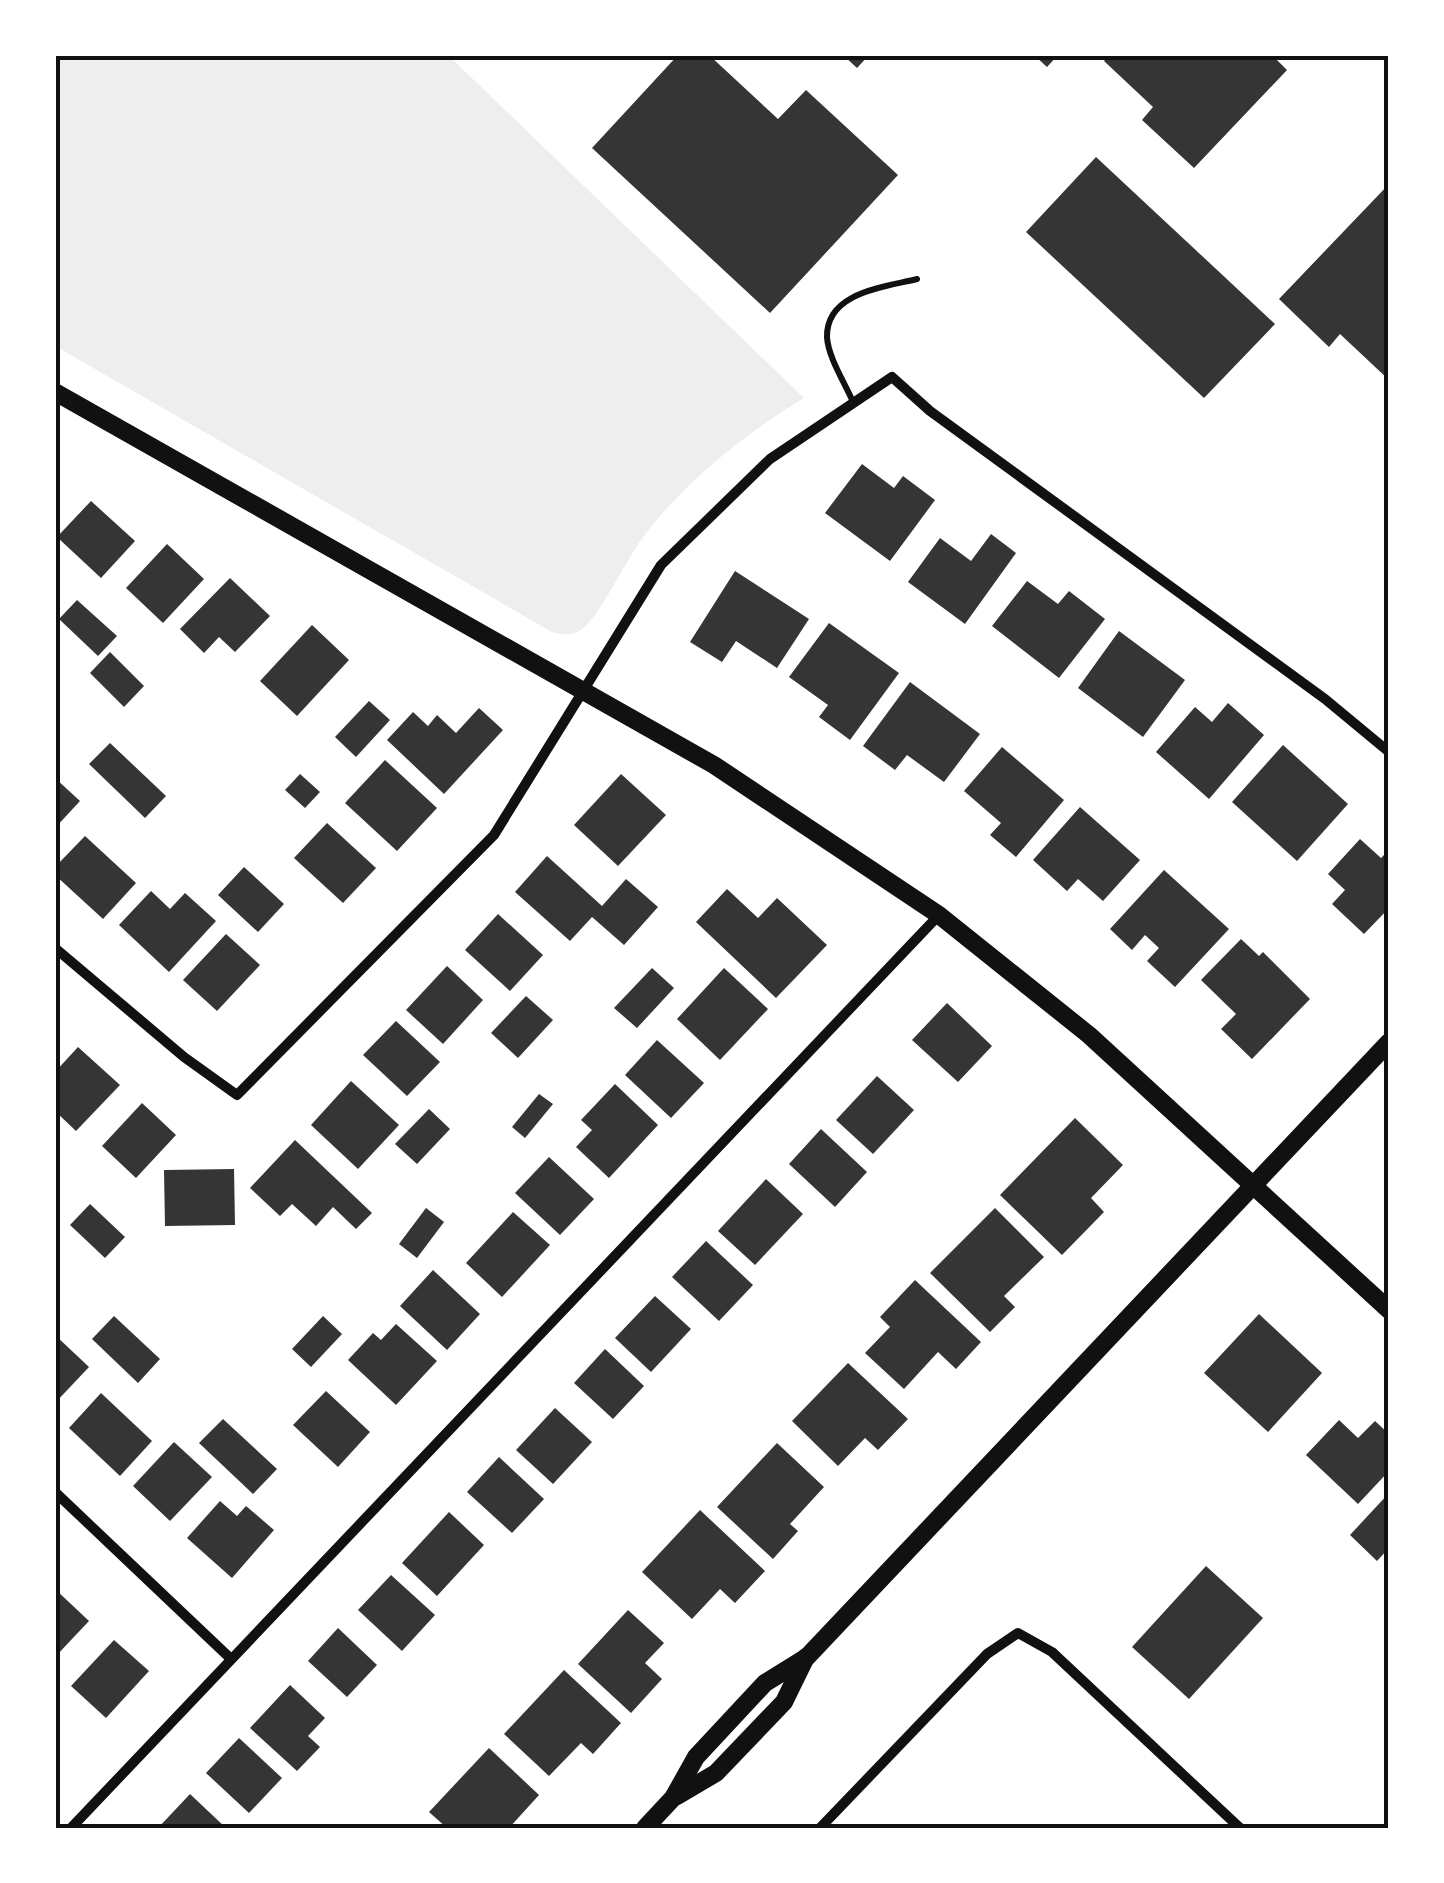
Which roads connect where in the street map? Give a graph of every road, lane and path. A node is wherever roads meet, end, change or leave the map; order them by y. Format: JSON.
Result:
{"nodes":[{"id":1,"x":918,"y":278,"type":"dead end"},
{"id":2,"x":55,"y":392,"type":"edge"},
{"id":3,"x":853,"y":404,"type":"junction"},
{"id":4,"x":583,"y":691,"type":"junction"},
{"id":5,"x":1389,"y":752,"type":"edge"},
{"id":6,"x":939,"y":914,"type":"junction"},
{"id":7,"x":55,"y":948,"type":"edge"},
{"id":8,"x":1389,"y":1042,"type":"edge"},
{"id":9,"x":1252,"y":1182,"type":"junction"},
{"id":10,"x":1389,"y":1310,"type":"edge"},
{"id":11,"x":55,"y":1492,"type":"edge"},
{"id":12,"x":807,"y":1656,"type":"junction"},
{"id":13,"x":230,"y":1658,"type":"junction"},
{"id":14,"x":673,"y":1798,"type":"junction"},
{"id":15,"x":71,"y":1828,"type":"edge"},
{"id":16,"x":645,"y":1828,"type":"edge"},
{"id":17,"x":820,"y":1828,"type":"edge"},
{"id":18,"x":1240,"y":1828,"type":"edge"}],
"edges":[{"from":1,"to":3,"type":"lane"},
{"from":2,"to":4,"type":"street"},
{"from":3,"to":4,"type":"street"},
{"from":3,"to":5,"type":"street"},
{"from":4,"to":6,"type":"street"},
{"from":4,"to":7,"type":"street"},
{"from":6,"to":9,"type":"street"},
{"from":6,"to":13,"type":"street"},
{"from":8,"to":9,"type":"street"},
{"from":9,"to":10,"type":"street"},
{"from":9,"to":12,"type":"street"},
{"from":11,"to":13,"type":"street"},
{"from":12,"to":14,"type":"street"},
{"from":12,"to":14,"type":"street"},
{"from":13,"to":15,"type":"street"},
{"from":14,"to":16,"type":"street"},
{"from":17,"to":18,"type":"street"}]}
